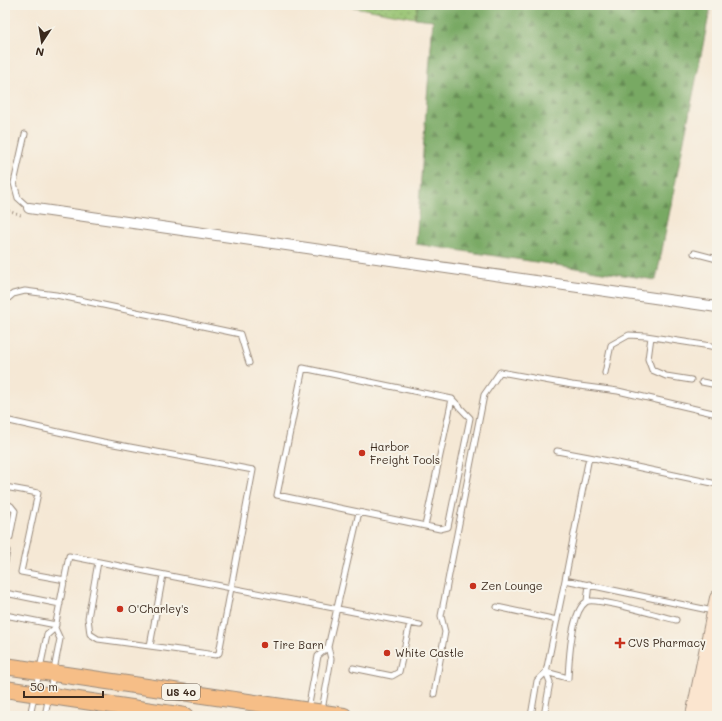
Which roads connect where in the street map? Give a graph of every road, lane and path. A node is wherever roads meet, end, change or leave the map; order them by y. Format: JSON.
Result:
{"nodes":[{"id":1,"x":25,"y":134,"type":"dead end"},
{"id":2,"x":29,"y":208,"type":"joint"},
{"id":3,"x":694,"y":253,"type":"dead end"},
{"id":4,"x":717,"y":259,"type":"edge"},
{"id":5,"x":5,"y":302,"type":"edge"},
{"id":6,"x":717,"y":307,"type":"edge"},
{"id":7,"x":651,"y":337,"type":"junction"},
{"id":8,"x":717,"y":347,"type":"edge"},
{"id":9,"x":249,"y":363,"type":"dead end"},
{"id":10,"x":605,"y":373,"type":"dead end"},
{"id":11,"x":691,"y":380,"type":"dead end"},
{"id":12,"x":702,"y":382,"type":"dead end"},
{"id":13,"x":717,"y":385,"type":"edge"},
{"id":14,"x":452,"y":399,"type":"junction"},
{"id":15,"x":717,"y":414,"type":"edge"},
{"id":16,"x":5,"y":420,"type":"edge"},
{"id":17,"x":557,"y":451,"type":"dead end"},
{"id":18,"x":589,"y":457,"type":"junction"},
{"id":19,"x":717,"y":484,"type":"edge"},
{"id":20,"x":5,"y":487,"type":"edge"},
{"id":21,"x":5,"y":503,"type":"edge"},
{"id":22,"x":359,"y":512,"type":"junction"},
{"id":23,"x":425,"y":526,"type":"junction"},
{"id":24,"x":10,"y":537,"type":"dead end"},
{"id":25,"x":7,"y":551,"type":"dead end"},
{"id":26,"x":5,"y":562,"type":"edge"},
{"id":27,"x":98,"y":562,"type":"junction"},
{"id":28,"x":163,"y":574,"type":"junction"},
{"id":29,"x":65,"y":580,"type":"junction"},
{"id":30,"x":565,"y":580,"type":"junction"},
{"id":31,"x":589,"y":584,"type":"junction"},
{"id":32,"x":231,"y":588,"type":"junction"},
{"id":33,"x":5,"y":593,"type":"edge"},
{"id":34,"x":717,"y":598,"type":"edge"},
{"id":35,"x":587,"y":601,"type":"junction"},
{"id":36,"x":60,"y":604,"type":"junction"},
{"id":37,"x":497,"y":607,"type":"dead end"},
{"id":38,"x":337,"y":609,"type":"junction"},
{"id":39,"x":714,"y":612,"type":"junction"},
{"id":40,"x":5,"y":615,"type":"edge"},
{"id":41,"x":556,"y":620,"type":"junction"},
{"id":42,"x":676,"y":620,"type":"dead end"},
{"id":43,"x":410,"y":623,"type":"junction"},
{"id":44,"x":420,"y":625,"type":"dead end"},
{"id":45,"x":711,"y":625,"type":"junction"},
{"id":46,"x":56,"y":626,"type":"junction"},
{"id":47,"x":150,"y":646,"type":"junction"},
{"id":48,"x":328,"y":648,"type":"junction"},
{"id":49,"x":5,"y":666,"type":"edge"},
{"id":50,"x":353,"y":668,"type":"dead end"},
{"id":51,"x":46,"y":672,"type":"junction"},
{"id":52,"x":546,"y":672,"type":"junction"},
{"id":53,"x":5,"y":689,"type":"edge"},
{"id":54,"x":434,"y":694,"type":"dead end"},
{"id":55,"x":42,"y":695,"type":"junction"},
{"id":56,"x":314,"y":714,"type":"edge"},
{"id":57,"x":30,"y":716,"type":"edge"},
{"id":58,"x":45,"y":716,"type":"edge"},
{"id":59,"x":186,"y":716,"type":"edge"},
{"id":60,"x":344,"y":716,"type":"edge"},
{"id":61,"x":531,"y":716,"type":"edge"},
{"id":62,"x":544,"y":716,"type":"edge"},
{"id":63,"x":693,"y":716,"type":"edge"},
{"id":64,"x":706,"y":716,"type":"edge"}],
"edges":[{"from":1,"to":2,"type":"lane"},
{"from":2,"to":6,"type":"street"},
{"from":3,"to":4,"type":"lane"},
{"from":5,"to":9,"type":"lane"},
{"from":7,"to":8,"type":"lane"},
{"from":7,"to":10,"type":"lane"},
{"from":7,"to":11,"type":"lane"},
{"from":12,"to":13,"type":"lane"},
{"from":14,"to":22,"type":"lane"},
{"from":14,"to":23,"type":"lane"},
{"from":14,"to":23,"type":"lane"},
{"from":15,"to":54,"type":"lane"},
{"from":16,"to":32,"type":"lane"},
{"from":17,"to":18,"type":"lane"},
{"from":18,"to":19,"type":"lane"},
{"from":18,"to":30,"type":"lane"},
{"from":20,"to":29,"type":"lane"},
{"from":21,"to":24,"type":"lane"},
{"from":22,"to":23,"type":"lane"},
{"from":22,"to":38,"type":"lane"},
{"from":25,"to":26,"type":"lane"},
{"from":27,"to":28,"type":"lane"},
{"from":27,"to":29,"type":"lane"},
{"from":27,"to":47,"type":"lane"},
{"from":28,"to":32,"type":"lane"},
{"from":28,"to":47,"type":"lane"},
{"from":29,"to":36,"type":"lane"},
{"from":30,"to":31,"type":"lane"},
{"from":30,"to":41,"type":"lane"},
{"from":31,"to":35,"type":"lane"},
{"from":31,"to":39,"type":"lane"},
{"from":32,"to":38,"type":"lane"},
{"from":32,"to":47,"type":"lane"},
{"from":33,"to":36,"type":"lane"},
{"from":34,"to":39,"type":"main road"},
{"from":35,"to":42,"type":"lane"},
{"from":35,"to":52,"type":"lane"},
{"from":36,"to":46,"type":"lane"},
{"from":37,"to":41,"type":"lane"},
{"from":38,"to":43,"type":"lane"},
{"from":38,"to":48,"type":"lane"},
{"from":39,"to":45,"type":"main road"},
{"from":40,"to":46,"type":"lane"},
{"from":41,"to":52,"type":"lane"},
{"from":43,"to":44,"type":"lane"},
{"from":43,"to":50,"type":"lane"},
{"from":45,"to":63,"type":"main road"},
{"from":45,"to":64,"type":"main road"},
{"from":46,"to":51,"type":"lane"},
{"from":46,"to":51,"type":"lane"},
{"from":48,"to":56,"type":"lane"},
{"from":48,"to":56,"type":"lane"},
{"from":49,"to":51,"type":"main road","number":"US 40"},
{"from":51,"to":55,"type":"lane"},
{"from":51,"to":55,"type":"lane"},
{"from":51,"to":56,"type":"main road","number":"US 40"},
{"from":52,"to":61,"type":"lane"},
{"from":52,"to":62,"type":"lane"},
{"from":53,"to":55,"type":"main road","number":"US 40"},
{"from":55,"to":57,"type":"lane"},
{"from":55,"to":58,"type":"lane"},
{"from":55,"to":59,"type":"main road","number":"US 40"},
{"from":56,"to":60,"type":"main road","number":"US 40"}]}
